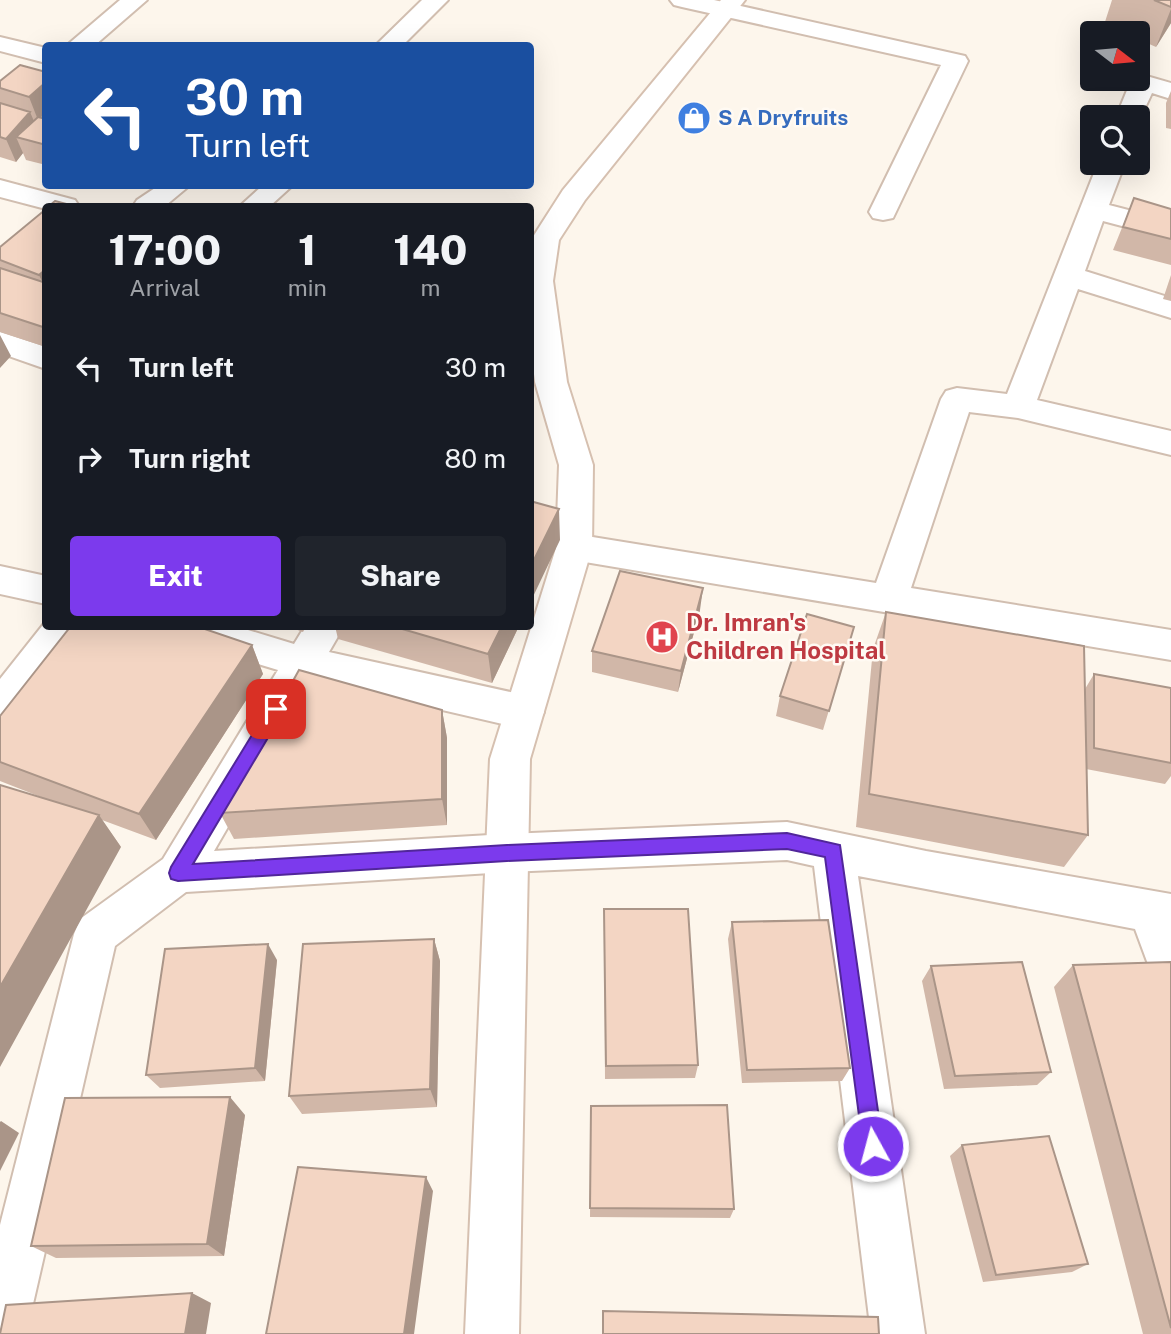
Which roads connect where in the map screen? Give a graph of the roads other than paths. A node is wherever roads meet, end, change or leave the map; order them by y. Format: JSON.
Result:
{"nodes":[{"id":1,"x":135,"y":0,"type":"edge"},
{"id":2,"x":436,"y":0,"type":"edge"},
{"id":3,"x":682,"y":0,"type":"edge"},
{"id":4,"x":729,"y":5,"type":"edge"},
{"id":5,"x":83,"y":42,"type":"edge"},
{"id":6,"x":391,"y":42,"type":"edge"},
{"id":7,"x":0,"y":44,"type":"edge"},
{"id":8,"x":42,"y":55,"type":"edge"},
{"id":9,"x":1171,"y":91,"type":"edge"},
{"id":10,"x":1134,"y":105,"type":"edge"},
{"id":11,"x":1106,"y":175,"type":"edge"},
{"id":12,"x":0,"y":188,"type":"edge"},
{"id":13,"x":83,"y":189,"type":"edge"},
{"id":14,"x":171,"y":189,"type":"edge"},
{"id":15,"x":274,"y":189,"type":"edge"},
{"id":16,"x":65,"y":203,"type":"edge"},
{"id":17,"x":152,"y":203,"type":"edge"},
{"id":18,"x":258,"y":203,"type":"edge"},
{"id":19,"x":42,"y":207,"type":"edge"},
{"id":20,"x":1092,"y":209,"type":"junction"},
{"id":21,"x":883,"y":212,"type":"dead end"},
{"id":22,"x":1171,"y":230,"type":"edge"},
{"id":23,"x":1069,"y":276,"type":"junction"},
{"id":24,"x":1171,"y":308,"type":"edge"},
{"id":25,"x":538,"y":340,"type":"edge"},
{"id":26,"x":0,"y":342,"type":"edge"},
{"id":27,"x":42,"y":358,"type":"edge"},
{"id":28,"x":1018,"y":407,"type":"junction"},
{"id":29,"x":1171,"y":443,"type":"edge"},
{"id":30,"x":574,"y":548,"type":"junction"},
{"id":31,"x":0,"y":580,"type":"edge"},
{"id":32,"x":42,"y":589,"type":"edge"},
{"id":33,"x":889,"y":599,"type":"junction"},
{"id":34,"x":60,"y":630,"type":"edge"},
{"id":35,"x":195,"y":630,"type":"edge"},
{"id":36,"x":324,"y":630,"type":"edge"},
{"id":37,"x":1171,"y":645,"type":"edge"},
{"id":38,"x":304,"y":662,"type":"junction"},
{"id":39,"x":0,"y":709,"type":"edge"},
{"id":40,"x":523,"y":712,"type":"junction"},
{"id":41,"x":833,"y":851,"type":"junction"},
{"id":42,"x":507,"y":853,"type":"junction"},
{"id":43,"x":178,"y":873,"type":"junction"},
{"id":44,"x":1161,"y":914,"type":"edge"},
{"id":45,"x":1171,"y":968,"type":"edge"},
{"id":46,"x":0,"y":1330,"type":"edge"},
{"id":47,"x":492,"y":1334,"type":"edge"},
{"id":48,"x":898,"y":1334,"type":"edge"}],
"edges":[{"from":1,"to":5,"type":"street"},
{"from":2,"to":6,"type":"street"},
{"from":3,"to":4,"type":"street"},
{"from":4,"to":21,"type":"street"},
{"from":4,"to":25,"type":"street"},
{"from":7,"to":8,"type":"street"},
{"from":9,"to":10,"type":"street"},
{"from":11,"to":20,"type":"street"},
{"from":12,"to":19,"type":"street"},
{"from":13,"to":16,"type":"street"},
{"from":14,"to":17,"type":"street"},
{"from":15,"to":18,"type":"street"},
{"from":20,"to":22,"type":"street"},
{"from":20,"to":23,"type":"street"},
{"from":23,"to":24,"type":"street"},
{"from":23,"to":28,"type":"street"},
{"from":25,"to":30,"type":"street"},
{"from":26,"to":27,"type":"street"},
{"from":28,"to":29,"type":"street"},
{"from":28,"to":33,"type":"street"},
{"from":30,"to":33,"type":"street"},
{"from":30,"to":40,"type":"street"},
{"from":31,"to":32,"type":"street"},
{"from":33,"to":37,"type":"street"},
{"from":34,"to":39,"type":"street"},
{"from":35,"to":38,"type":"street"},
{"from":36,"to":38,"type":"street"},
{"from":38,"to":40,"type":"street"},
{"from":38,"to":43,"type":"street"},
{"from":40,"to":42,"type":"street"},
{"from":41,"to":42,"type":"street"},
{"from":41,"to":44,"type":"street"},
{"from":41,"to":48,"type":"street"},
{"from":42,"to":43,"type":"street"},
{"from":42,"to":47,"type":"street"},
{"from":43,"to":46,"type":"street"},
{"from":44,"to":45,"type":"street"}]}
